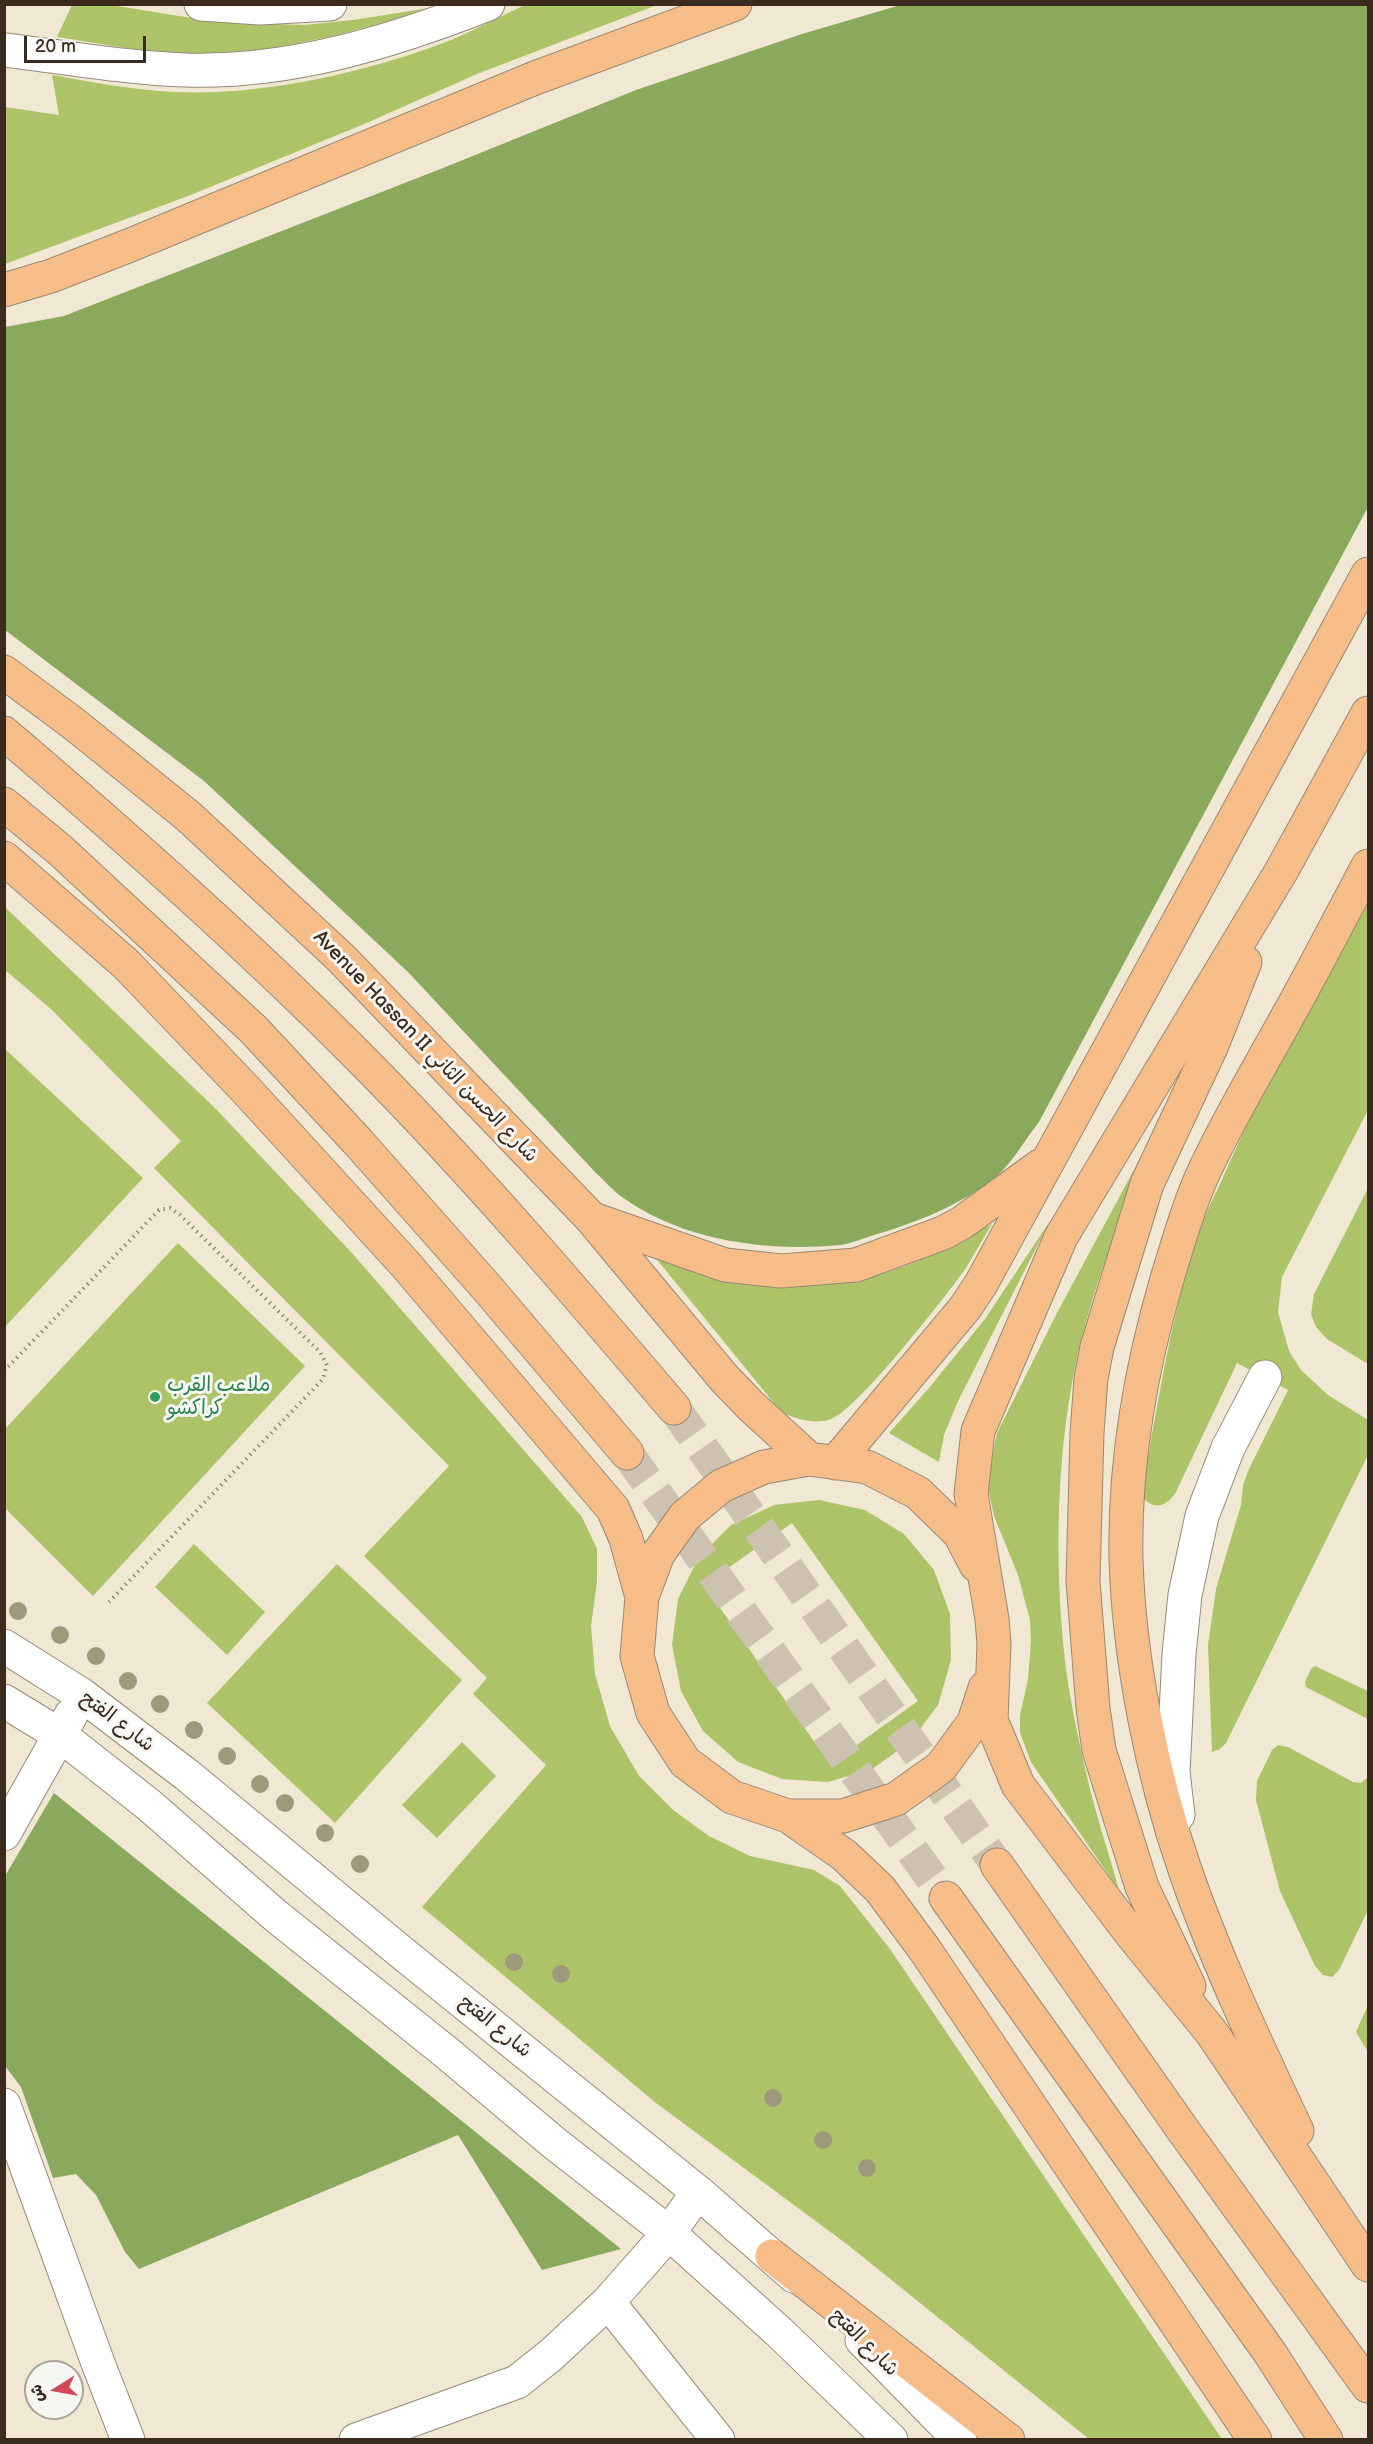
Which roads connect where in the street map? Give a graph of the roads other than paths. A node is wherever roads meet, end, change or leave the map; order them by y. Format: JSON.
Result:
{"nodes":[{"id":1,"x":201,"y":4,"type":"edge"},
{"id":2,"x":330,"y":4,"type":"edge"},
{"id":3,"x":488,"y":4,"type":"edge"},
{"id":4,"x":735,"y":4,"type":"edge"},
{"id":5,"x":4,"y":50,"type":"edge"},
{"id":6,"x":4,"y":290,"type":"edge"},
{"id":7,"x":1368,"y":574,"type":"edge"},
{"id":8,"x":4,"y":672,"type":"edge"},
{"id":9,"x":1368,"y":712,"type":"edge"},
{"id":10,"x":4,"y":733,"type":"edge"},
{"id":11,"x":4,"y":804,"type":"edge"},
{"id":12,"x":4,"y":858,"type":"edge"},
{"id":13,"x":1368,"y":866,"type":"edge"},
{"id":14,"x":1282,"y":870,"type":"junction"},
{"id":15,"x":1046,"y":1162,"type":"junction"},
{"id":16,"x":591,"y":1218,"type":"junction"},
{"id":17,"x":1265,"y":1377,"type":"dead end"},
{"id":18,"x":674,"y":1408,"type":"tunnel mouth"},
{"id":19,"x":627,"y":1453,"type":"tunnel mouth"},
{"id":20,"x":822,"y":1461,"type":"junction"},
{"id":21,"x":986,"y":1586,"type":"junction"},
{"id":22,"x":642,"y":1597,"type":"junction"},
{"id":23,"x":4,"y":1646,"type":"edge"},
{"id":24,"x":991,"y":1669,"type":"junction"},
{"id":25,"x":82,"y":1695,"type":"junction"},
{"id":26,"x":4,"y":1701,"type":"edge"},
{"id":27,"x":60,"y":1735,"type":"junction"},
{"id":28,"x":788,"y":1816,"type":"junction"},
{"id":29,"x":4,"y":1834,"type":"edge"},
{"id":30,"x":997,"y":1865,"type":"tunnel mouth"},
{"id":31,"x":1184,"y":1868,"type":"junction"},
{"id":32,"x":946,"y":1898,"type":"tunnel mouth"},
{"id":33,"x":1212,"y":2033,"type":"junction"},
{"id":34,"x":4,"y":2105,"type":"edge"},
{"id":35,"x":698,"y":2192,"type":"junction"},
{"id":36,"x":1339,"y":2223,"type":"junction"},
{"id":37,"x":669,"y":2233,"type":"junction"},
{"id":38,"x":772,"y":2256,"type":"junction"},
{"id":39,"x":1368,"y":2265,"type":"edge"},
{"id":40,"x":608,"y":2302,"type":"junction"},
{"id":41,"x":1368,"y":2386,"type":"edge"},
{"id":42,"x":128,"y":2439,"type":"edge"},
{"id":43,"x":356,"y":2439,"type":"edge"},
{"id":44,"x":718,"y":2439,"type":"edge"},
{"id":45,"x":891,"y":2439,"type":"edge"},
{"id":46,"x":960,"y":2439,"type":"edge"},
{"id":47,"x":1008,"y":2439,"type":"edge"},
{"id":48,"x":1255,"y":2439,"type":"edge"},
{"id":49,"x":1326,"y":2439,"type":"edge"}],
"edges":[{"from":1,"to":2,"type":"street"},
{"from":3,"to":5,"type":"street"},
{"from":4,"to":6,"type":"main road"},
{"from":7,"to":15,"type":"main road"},
{"from":8,"to":16,"type":"main road","name":"Avenue Hassan II شارع الحسن الثاني"},
{"from":9,"to":14,"type":"main road"},
{"from":10,"to":18,"type":"main road"},
{"from":11,"to":19,"type":"main road"},
{"from":12,"to":22,"type":"main road"},
{"from":13,"to":31,"type":"main road"},
{"from":14,"to":21,"type":"main road"},
{"from":14,"to":33,"type":"main road"},
{"from":15,"to":16,"type":"main road"},
{"from":15,"to":20,"type":"main road"},
{"from":16,"to":20,"type":"main road","name":"Avenue Hassan II شارع الحسن الثاني"},
{"from":17,"to":31,"type":"street"},
{"from":20,"to":21,"type":"main road"},
{"from":20,"to":22,"type":"main road"},
{"from":21,"to":24,"type":"main road"},
{"from":22,"to":28,"type":"main road"},
{"from":23,"to":25,"type":"street","name":"شارع الفتح"},
{"from":24,"to":28,"type":"main road"},
{"from":24,"to":33,"type":"main road"},
{"from":25,"to":27,"type":"street"},
{"from":25,"to":35,"type":"street","name":"شارع الفتح"},
{"from":26,"to":27,"type":"street"},
{"from":27,"to":29,"type":"street"},
{"from":27,"to":37,"type":"street"},
{"from":28,"to":48,"type":"main road"},
{"from":30,"to":41,"type":"main road"},
{"from":31,"to":36,"type":"main road"},
{"from":32,"to":49,"type":"main road"},
{"from":33,"to":36,"type":"main road"},
{"from":34,"to":42,"type":"street"},
{"from":35,"to":37,"type":"street"},
{"from":35,"to":38,"type":"street","name":"شارع الفتح"},
{"from":36,"to":39,"type":"main road"},
{"from":37,"to":40,"type":"street"},
{"from":37,"to":45,"type":"street"},
{"from":38,"to":46,"type":"street","name":"شارع الفتح"},
{"from":38,"to":47,"type":"main road"},
{"from":40,"to":43,"type":"street"},
{"from":40,"to":44,"type":"street"}]}
